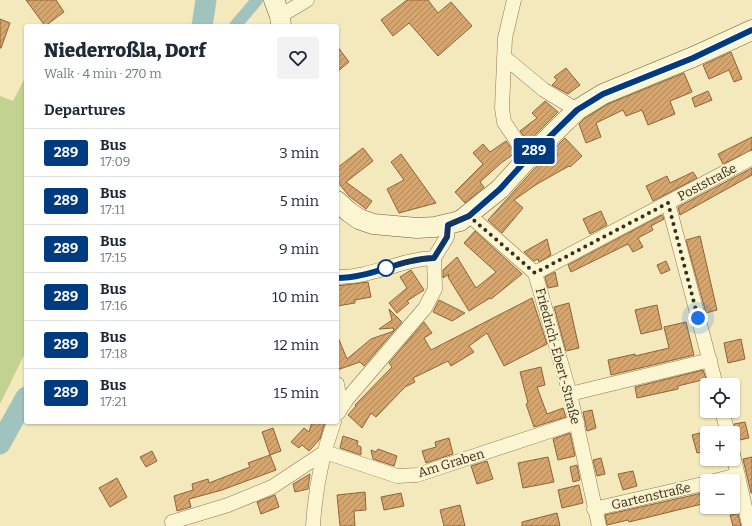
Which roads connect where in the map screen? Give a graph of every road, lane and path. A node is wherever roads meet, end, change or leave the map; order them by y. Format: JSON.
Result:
{"nodes":[{"id":1,"x":307,"y":0,"type":"edge"},
{"id":2,"x":514,"y":0,"type":"edge"},
{"id":3,"x":278,"y":14,"type":"edge"},
{"id":4,"x":752,"y":30,"type":"edge"},
{"id":5,"x":504,"y":57,"type":"junction"},
{"id":6,"x":577,"y":110,"type":"junction"},
{"id":7,"x":528,"y":158,"type":"junction"},
{"id":8,"x":752,"y":158,"type":"edge"},
{"id":9,"x":668,"y":203,"type":"junction"},
{"id":10,"x":339,"y":207,"type":"edge"},
{"id":11,"x":469,"y":216,"type":"junction"},
{"id":12,"x":448,"y":225,"type":"junction"},
{"id":13,"x":434,"y":258,"type":"junction"},
{"id":14,"x":535,"y":273,"type":"junction"},
{"id":15,"x":339,"y":278,"type":"edge"},
{"id":16,"x":710,"y":360,"type":"junction"},
{"id":17,"x":714,"y":378,"type":"edge"},
{"id":18,"x":570,"y":394,"type":"junction"},
{"id":19,"x":339,"y":412,"type":"edge"},
{"id":20,"x":576,"y":422,"type":"junction"},
{"id":21,"x":334,"y":424,"type":"edge"},
{"id":22,"x":325,"y":452,"type":"junction"},
{"id":23,"x":740,"y":483,"type":"edge"},
{"id":24,"x":700,"y":484,"type":"edge"},
{"id":25,"x":594,"y":509,"type":"junction"},
{"id":26,"x":172,"y":522,"type":"dead end"},
{"id":27,"x":750,"y":525,"type":"dead end"},
{"id":28,"x":313,"y":526,"type":"edge"},
{"id":29,"x":599,"y":526,"type":"edge"}],
"edges":[{"from":1,"to":3,"type":"street"},
{"from":2,"to":5,"type":"street"},
{"from":4,"to":6,"type":"main road"},
{"from":5,"to":6,"type":"street"},
{"from":5,"to":7,"type":"street"},
{"from":6,"to":7,"type":"main road"},
{"from":7,"to":11,"type":"main road"},
{"from":8,"to":9,"type":"street","name":"Poststraße"},
{"from":9,"to":14,"type":"street","name":"Poststraße"},
{"from":9,"to":16,"type":"street"},
{"from":10,"to":12,"type":"main road"},
{"from":11,"to":12,"type":"main road"},
{"from":11,"to":14,"type":"street","name":"Friedrich-Ebert-Straße"},
{"from":12,"to":13,"type":"street"},
{"from":13,"to":15,"type":"street"},
{"from":13,"to":19,"type":"street"},
{"from":14,"to":18,"type":"street","name":"Friedrich-Ebert-Straße"},
{"from":16,"to":17,"type":"street"},
{"from":16,"to":18,"type":"street"},
{"from":18,"to":20,"type":"street","name":"Friedrich-Ebert-Straße"},
{"from":20,"to":22,"type":"street","name":"Am Graben"},
{"from":20,"to":25,"type":"street","name":"Friedrich-Ebert-Straße"},
{"from":21,"to":22,"type":"street"},
{"from":22,"to":26,"type":"street"},
{"from":22,"to":28,"type":"street"},
{"from":23,"to":27,"type":"street"},
{"from":24,"to":25,"type":"street","name":"Gartenstraße"},
{"from":25,"to":29,"type":"street","name":"Friedrich-Ebert-Straße"}]}
